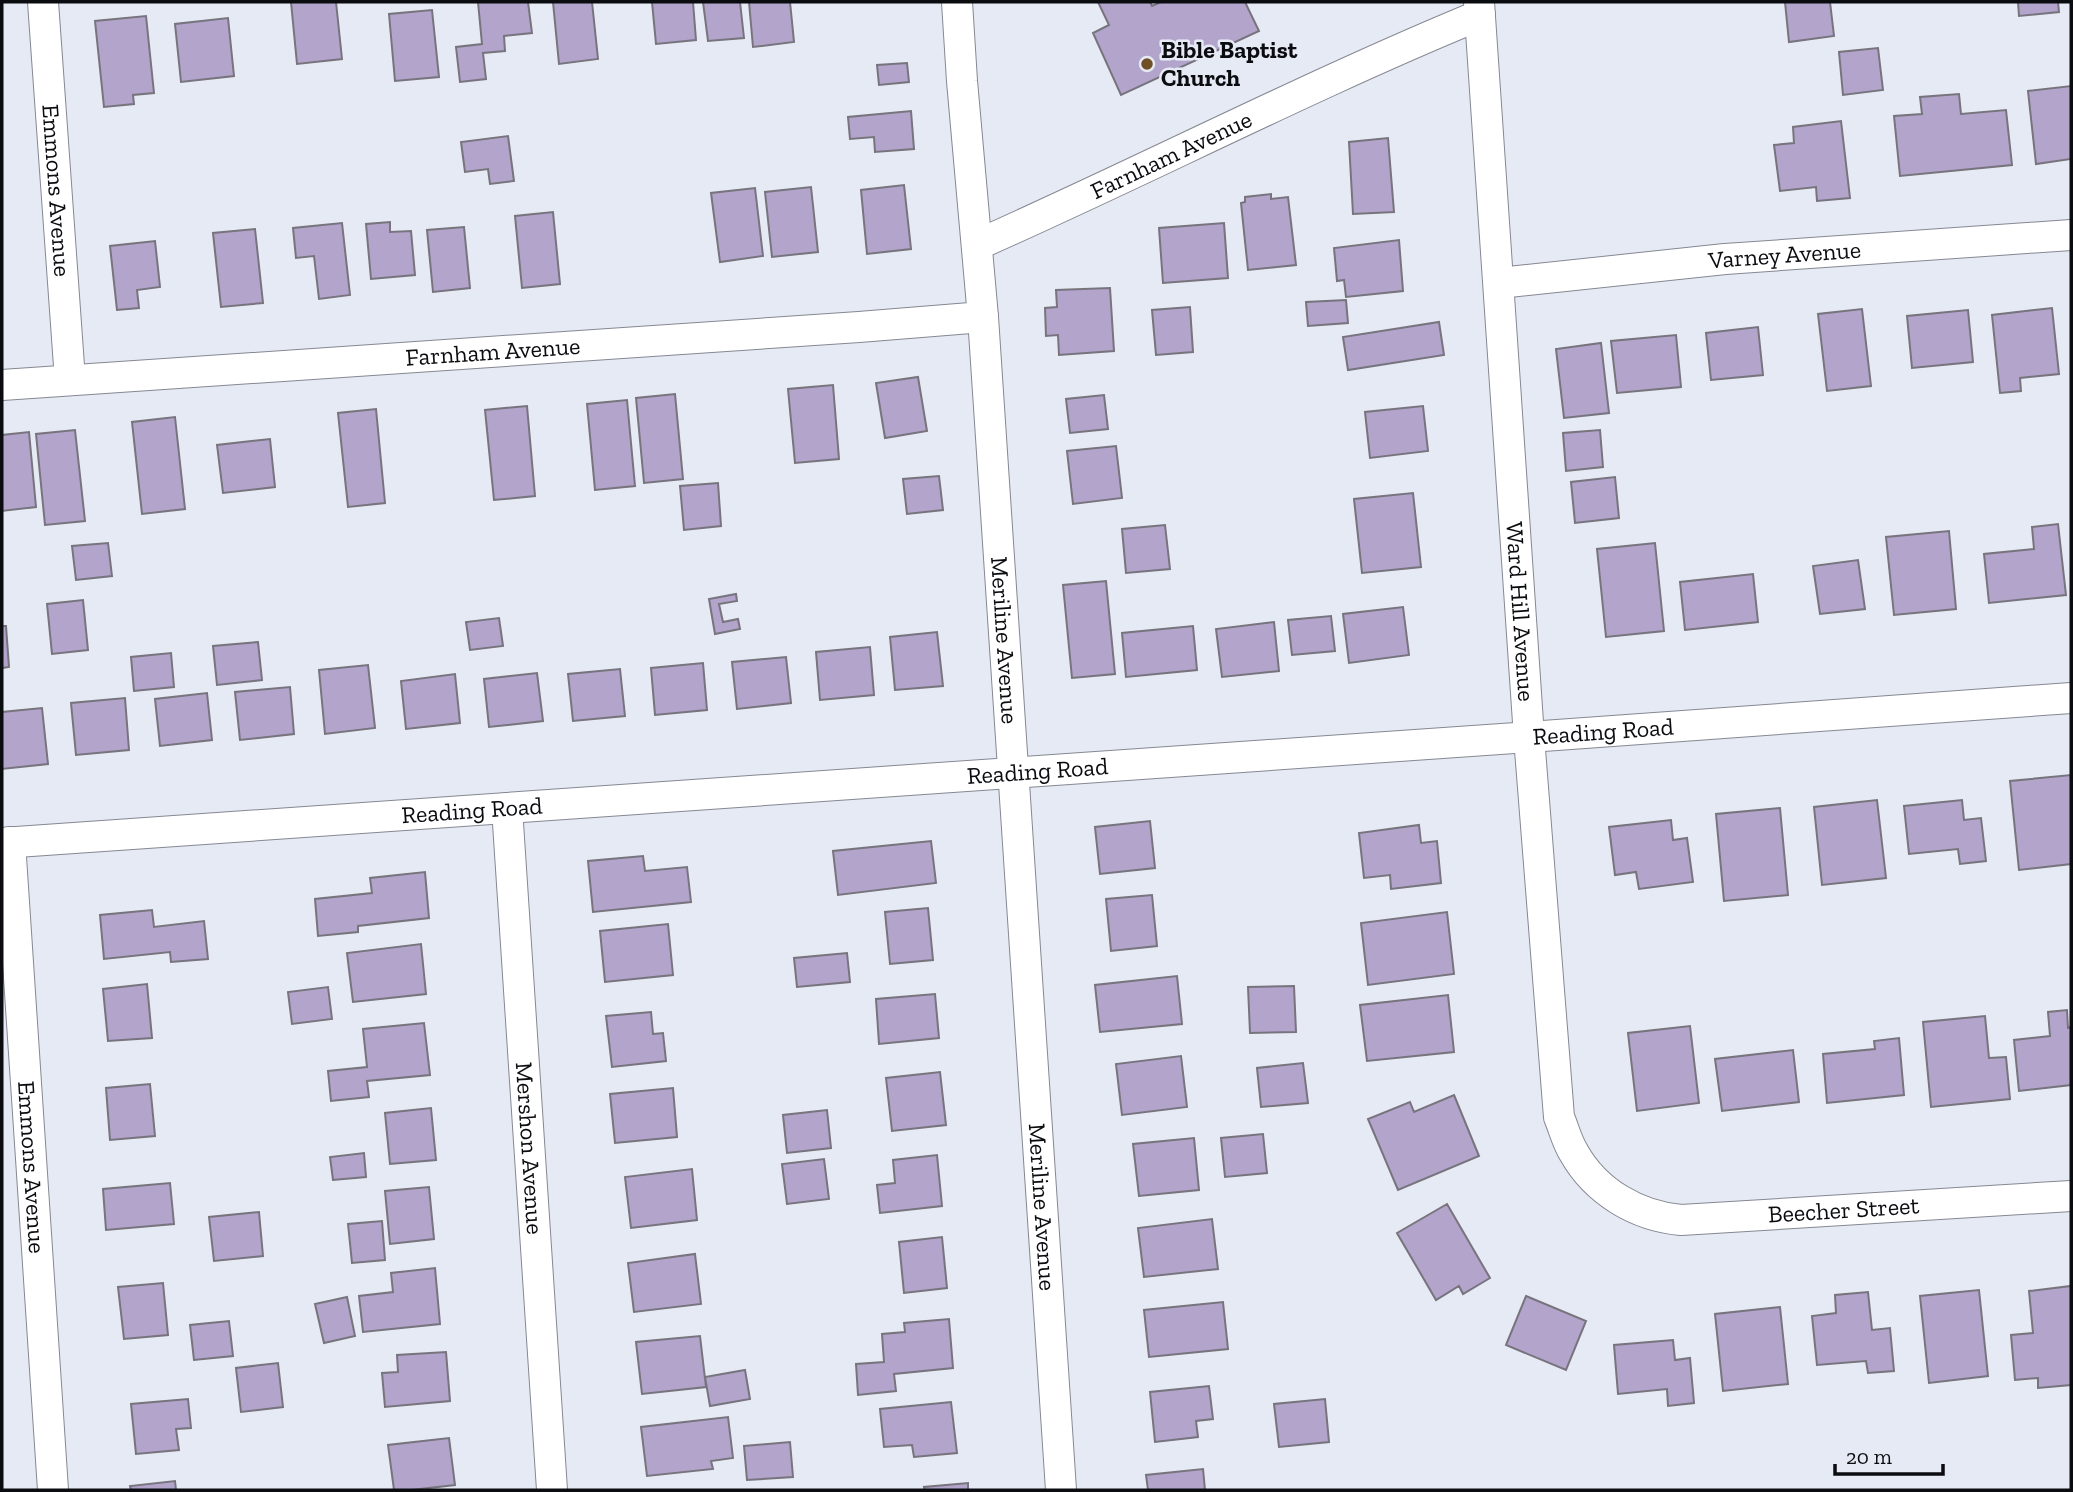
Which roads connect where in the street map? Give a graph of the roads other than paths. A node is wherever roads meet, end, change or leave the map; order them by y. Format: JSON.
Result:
{"nodes":[{"id":1,"x":43,"y":2,"type":"edge"},
{"id":2,"x":957,"y":2,"type":"edge"},
{"id":3,"x":1480,"y":8,"type":"edge"},
{"id":4,"x":2071,"y":235,"type":"edge"},
{"id":5,"x":977,"y":244,"type":"junction"},
{"id":6,"x":1499,"y":283,"type":"junction"},
{"id":7,"x":983,"y":317,"type":"junction"},
{"id":8,"x":70,"y":380,"type":"junction"},
{"id":9,"x":2,"y":385,"type":"edge"},
{"id":10,"x":2071,"y":698,"type":"edge"},
{"id":11,"x":1529,"y":737,"type":"junction"},
{"id":12,"x":1014,"y":773,"type":"junction"},
{"id":13,"x":507,"y":808,"type":"junction"},
{"id":14,"x":6,"y":843,"type":"edge"},
{"id":15,"x":2071,"y":1196,"type":"edge"},
{"id":16,"x":1618,"y":1200,"type":"joint"},
{"id":17,"x":53,"y":1490,"type":"edge"},
{"id":18,"x":552,"y":1490,"type":"edge"},
{"id":19,"x":1061,"y":1490,"type":"edge"}],
"edges":[{"from":1,"to":8,"type":"street","name":"Emmons Avenue"},
{"from":2,"to":5,"type":"street","name":"Meriline Avenue"},
{"from":3,"to":5,"type":"street","name":"Farnham Avenue"},
{"from":3,"to":6,"type":"street","name":"Ward Hill Avenue"},
{"from":4,"to":6,"type":"street","name":"Varney Avenue"},
{"from":5,"to":7,"type":"street","name":"Meriline Avenue"},
{"from":6,"to":11,"type":"street","name":"Ward Hill Avenue"},
{"from":7,"to":8,"type":"street","name":"Farnham Avenue"},
{"from":7,"to":12,"type":"street","name":"Meriline Avenue"},
{"from":8,"to":9,"type":"street","name":"Farnham Avenue"},
{"from":10,"to":11,"type":"street","name":"Reading Road"},
{"from":11,"to":12,"type":"street","name":"Reading Road"},
{"from":11,"to":16,"type":"street","name":"Ward Hill Avenue"},
{"from":12,"to":13,"type":"street","name":"Reading Road"},
{"from":12,"to":19,"type":"street","name":"Meriline Avenue"},
{"from":13,"to":14,"type":"street","name":"Reading Road"},
{"from":13,"to":18,"type":"street","name":"Mershon Avenue"},
{"from":14,"to":17,"type":"street","name":"Emmons Avenue"},
{"from":15,"to":16,"type":"street","name":"Beecher Street"}]}
